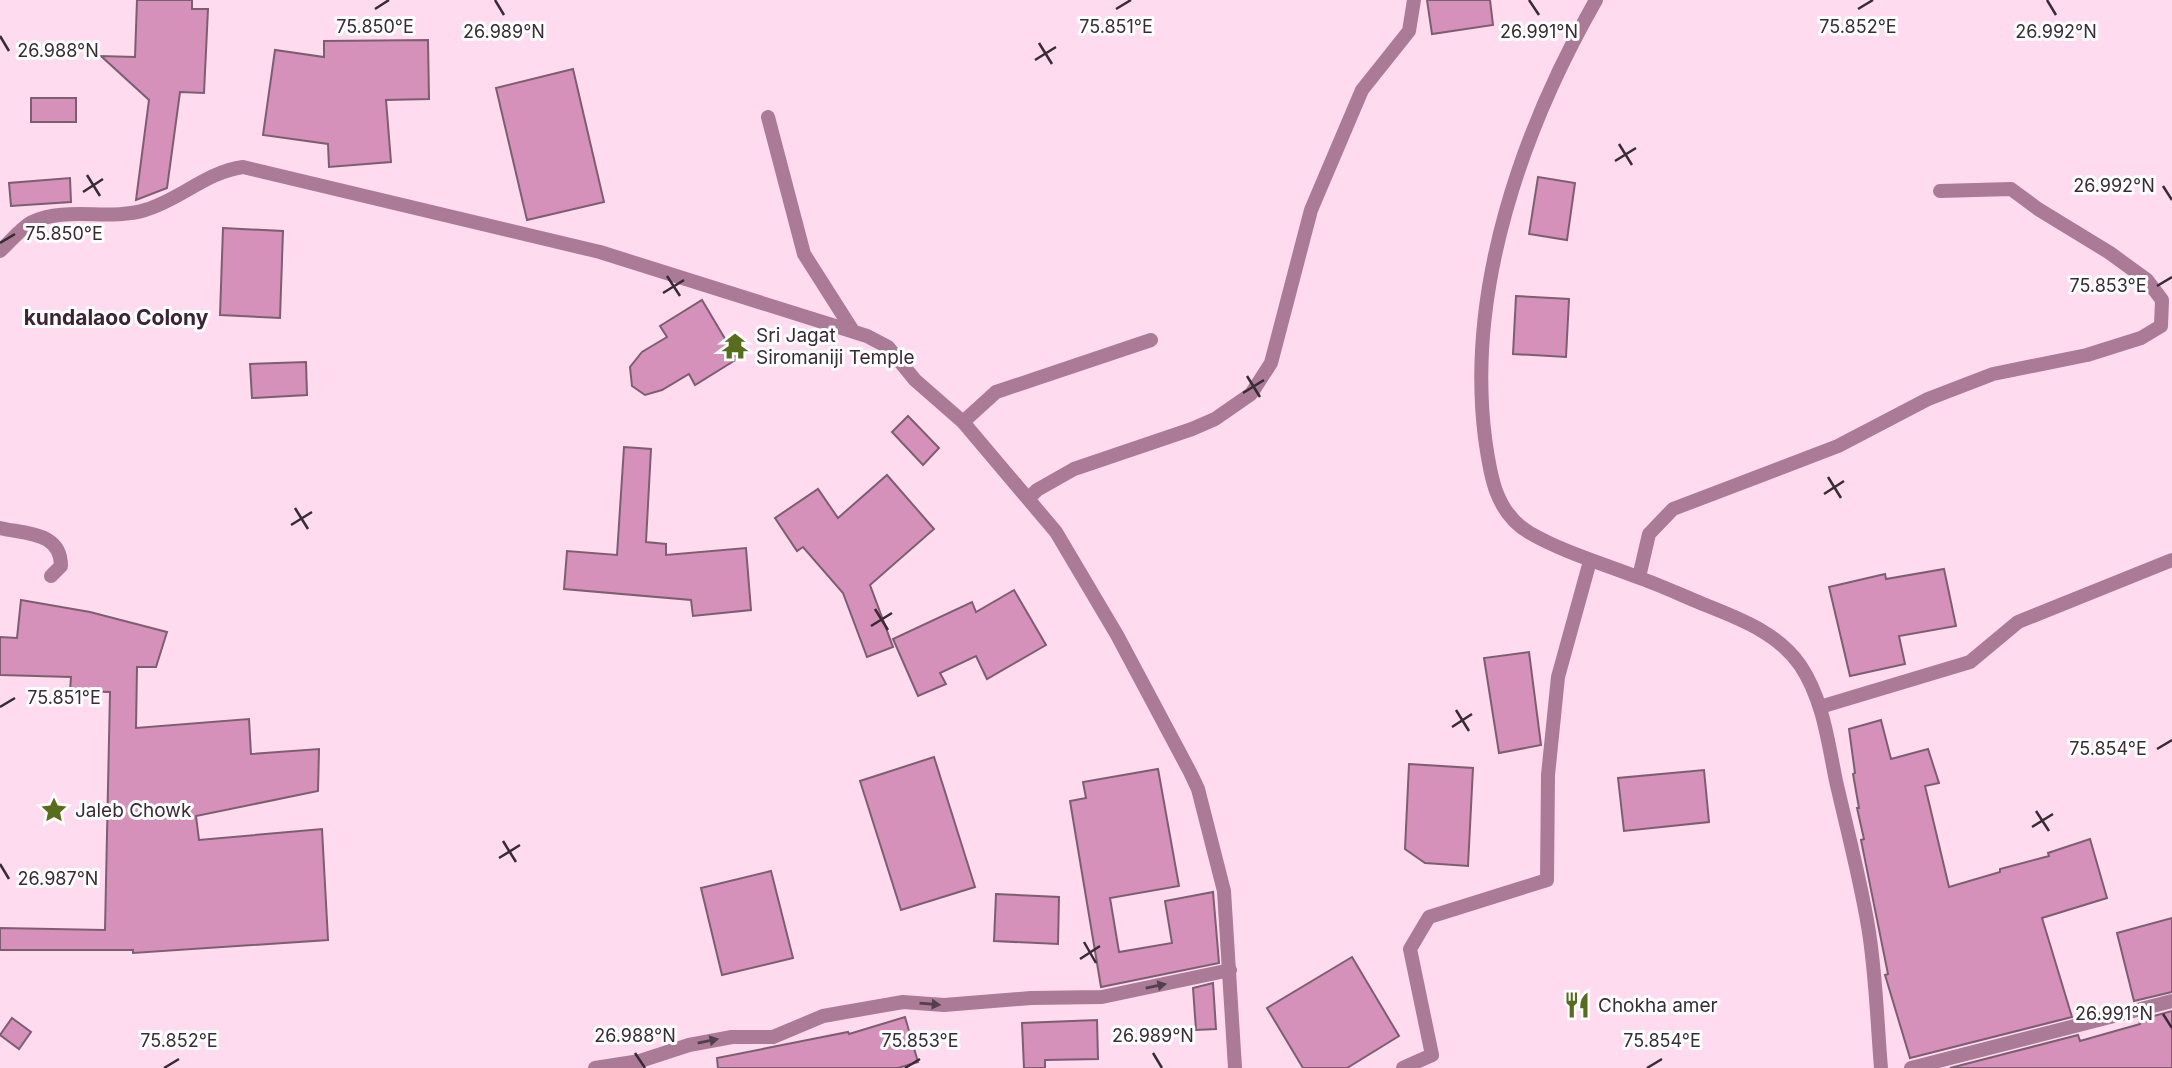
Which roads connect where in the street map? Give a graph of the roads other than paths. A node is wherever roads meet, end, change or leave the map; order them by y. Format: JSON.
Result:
{"nodes":[{"id":1,"x":1414,"y":0,"type":"edge"},
{"id":2,"x":1596,"y":0,"type":"edge"},
{"id":3,"x":768,"y":117,"type":"dead end"},
{"id":4,"x":1940,"y":191,"type":"dead end"},
{"id":5,"x":0,"y":251,"type":"edge"},
{"id":6,"x":853,"y":331,"type":"junction"},
{"id":7,"x":1151,"y":340,"type":"dead end"},
{"id":8,"x":963,"y":422,"type":"junction"},
{"id":9,"x":1029,"y":498,"type":"junction"},
{"id":10,"x":0,"y":528,"type":"edge"},
{"id":11,"x":2172,"y":559,"type":"edge"},
{"id":12,"x":1590,"y":561,"type":"junction"},
{"id":13,"x":51,"y":576,"type":"dead end"},
{"id":14,"x":1639,"y":577,"type":"junction"},
{"id":15,"x":1820,"y":707,"type":"junction"},
{"id":16,"x":1230,"y":970,"type":"junction"},
{"id":17,"x":2172,"y":1001,"type":"edge"},
{"id":18,"x":595,"y":1068,"type":"edge"},
{"id":19,"x":1236,"y":1068,"type":"edge"},
{"id":20,"x":1404,"y":1068,"type":"edge"},
{"id":21,"x":1881,"y":1068,"type":"edge"},
{"id":22,"x":1912,"y":1068,"type":"edge"}],
"edges":[{"from":1,"to":9,"type":"street"},
{"from":2,"to":12,"type":"street"},
{"from":3,"to":6,"type":"street"},
{"from":4,"to":14,"type":"street"},
{"from":5,"to":6,"type":"street"},
{"from":6,"to":8,"type":"street"},
{"from":7,"to":8,"type":"street"},
{"from":8,"to":9,"type":"street"},
{"from":9,"to":16,"type":"street"},
{"from":10,"to":13,"type":"street"},
{"from":11,"to":15,"type":"street"},
{"from":12,"to":14,"type":"street"},
{"from":12,"to":20,"type":"street"},
{"from":14,"to":15,"type":"street"},
{"from":15,"to":21,"type":"street"},
{"from":18,"to":16,"type":"street","one_way":true},
{"from":16,"to":19,"type":"street"},
{"from":17,"to":22,"type":"street"}]}
